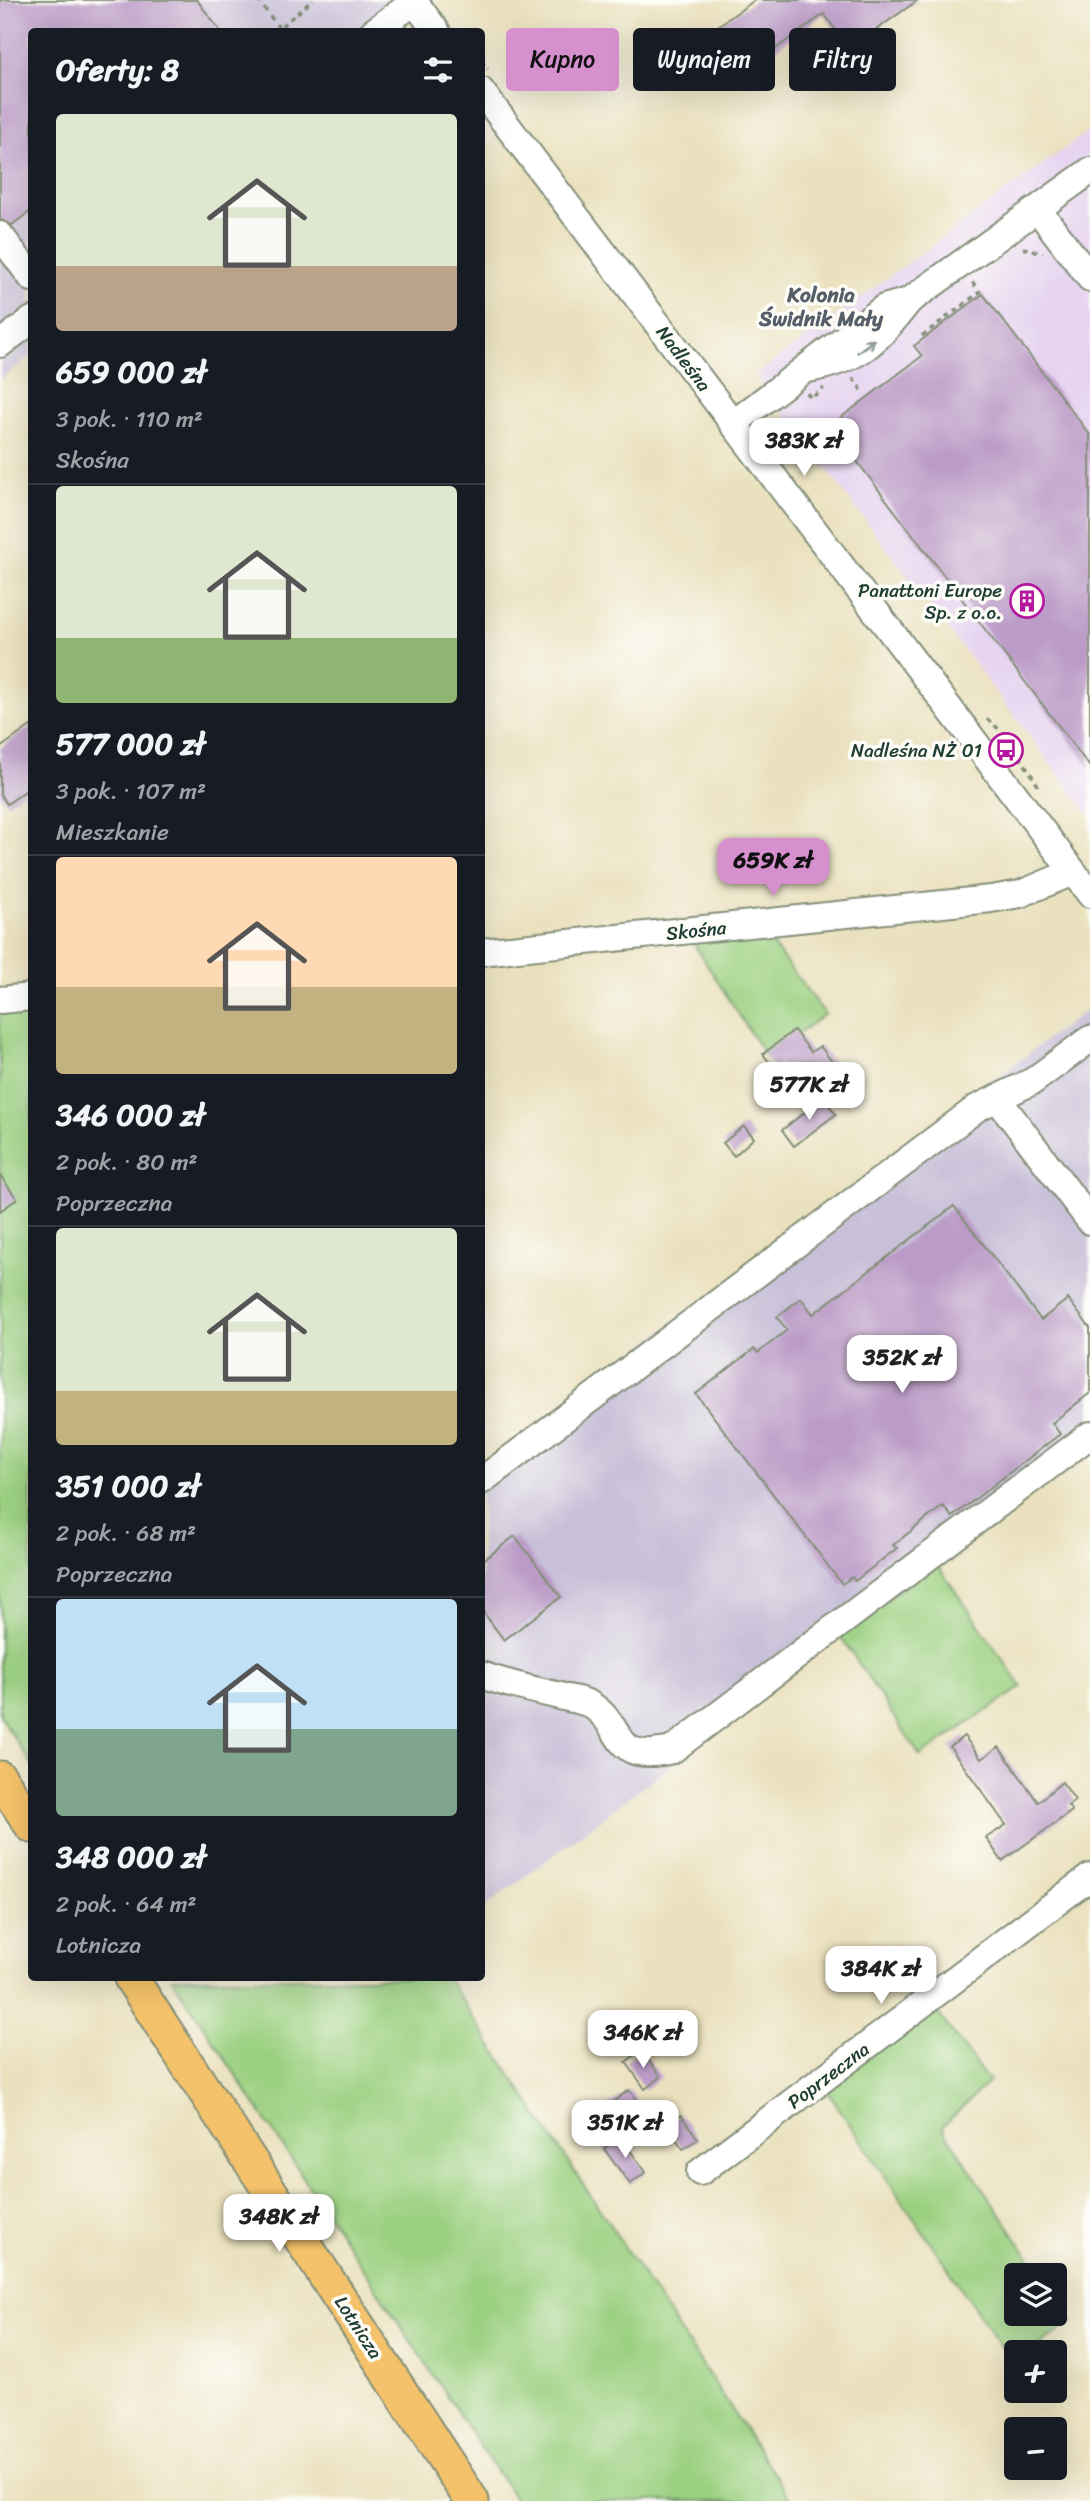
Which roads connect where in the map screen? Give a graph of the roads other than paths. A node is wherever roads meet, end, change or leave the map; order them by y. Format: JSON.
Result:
{"nodes":[{"id":1,"x":413,"y":1,"type":"edge"},
{"id":2,"x":378,"y":28,"type":"edge"},
{"id":3,"x":433,"y":28,"type":"edge"},
{"id":4,"x":485,"y":96,"type":"edge"},
{"id":5,"x":1090,"y":172,"type":"edge"},
{"id":6,"x":1039,"y":211,"type":"junction"},
{"id":7,"x":0,"y":235,"type":"edge"},
{"id":8,"x":28,"y":273,"type":"edge"},
{"id":9,"x":1090,"y":278,"type":"edge"},
{"id":10,"x":28,"y":323,"type":"edge"},
{"id":11,"x":0,"y":344,"type":"edge"},
{"id":12,"x":733,"y":424,"type":"junction"},
{"id":13,"x":1073,"y":872,"type":"junction"},
{"id":14,"x":1090,"y":894,"type":"edge"},
{"id":15,"x":485,"y":952,"type":"edge"},
{"id":16,"x":28,"y":997,"type":"edge"},
{"id":17,"x":0,"y":1000,"type":"edge"},
{"id":18,"x":1090,"y":1039,"type":"edge"},
{"id":19,"x":997,"y":1098,"type":"junction"},
{"id":20,"x":1090,"y":1221,"type":"edge"},
{"id":21,"x":1090,"y":1435,"type":"edge"},
{"id":22,"x":485,"y":1478,"type":"edge"},
{"id":23,"x":485,"y":1676,"type":"edge"},
{"id":24,"x":0,"y":1778,"type":"edge"},
{"id":25,"x":28,"y":1820,"type":"edge"},
{"id":26,"x":1090,"y":1877,"type":"edge"},
{"id":27,"x":133,"y":1981,"type":"edge"},
{"id":28,"x":700,"y":2172,"type":"dead end"},
{"id":29,"x":472,"y":2501,"type":"edge"}],
"edges":[{"from":1,"to":2,"type":"street"},
{"from":1,"to":3,"type":"street"},
{"from":4,"to":12,"type":"street","name":"Nadleśna"},
{"from":5,"to":6,"type":"street"},
{"from":6,"to":9,"type":"street"},
{"from":6,"to":12,"type":"street"},
{"from":7,"to":8,"type":"street"},
{"from":10,"to":11,"type":"street"},
{"from":12,"to":13,"type":"street","name":"Nadleśna"},
{"from":13,"to":14,"type":"street","name":"Nadleśna"},
{"from":13,"to":15,"type":"street","name":"Skośna"},
{"from":16,"to":17,"type":"street"},
{"from":18,"to":19,"type":"street"},
{"from":19,"to":20,"type":"street"},
{"from":19,"to":22,"type":"street"},
{"from":21,"to":23,"type":"street"},
{"from":24,"to":25,"type":"main road"},
{"from":26,"to":28,"type":"street","name":"Poprzeczna"},
{"from":27,"to":29,"type":"main road","name":"Lotnicza"}]}
